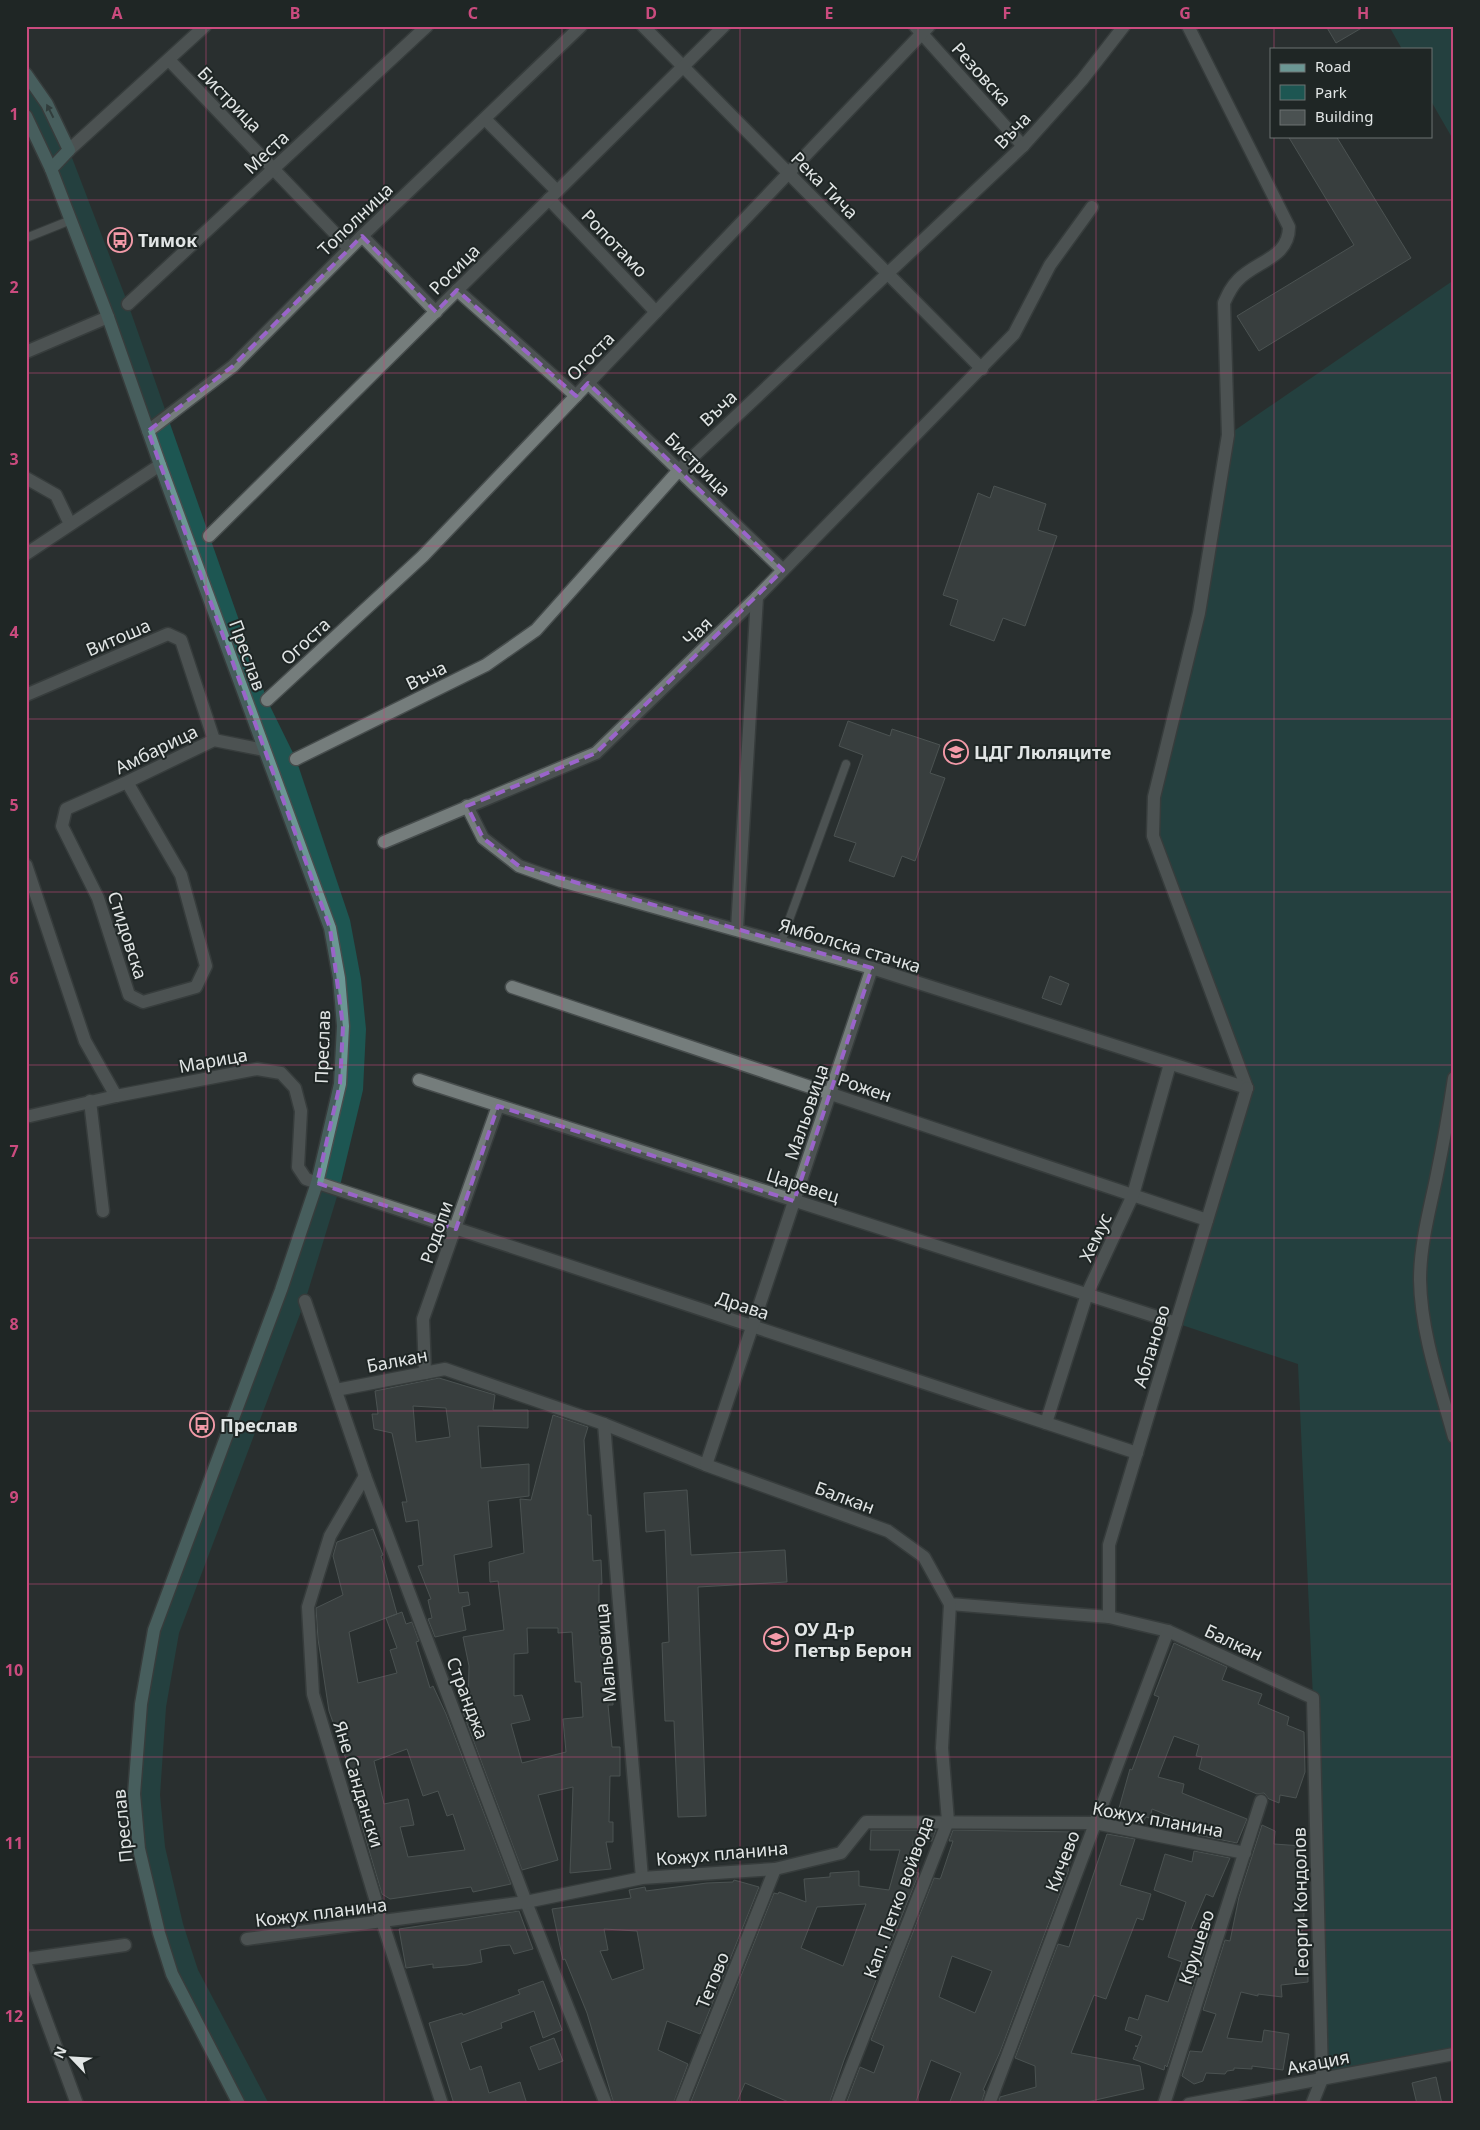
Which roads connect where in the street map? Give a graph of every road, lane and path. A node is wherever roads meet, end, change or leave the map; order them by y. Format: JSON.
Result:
{"nodes":[{"id":1,"x":427,"y":26,"type":"edge"},
{"id":2,"x":581,"y":26,"type":"edge"},
{"id":3,"x":644,"y":26,"type":"edge"},
{"id":4,"x":724,"y":26,"type":"edge"},
{"id":5,"x":1124,"y":26,"type":"edge"},
{"id":6,"x":1188,"y":26,"type":"edge"},
{"id":7,"x":199,"y":28,"type":"edge"},
{"id":8,"x":922,"y":29,"type":"edge"},
{"id":9,"x":169,"y":60,"type":"junction"},
{"id":10,"x":683,"y":66,"type":"junction"},
{"id":11,"x":26,"y":74,"type":"edge"},
{"id":12,"x":26,"y":116,"type":"edge"},
{"id":13,"x":485,"y":119,"type":"junction"},
{"id":14,"x":1023,"y":146,"type":"junction"},
{"id":15,"x":69,"y":150,"type":"junction"},
{"id":16,"x":51,"y":169,"type":"junction"},
{"id":17,"x":273,"y":169,"type":"junction"},
{"id":18,"x":788,"y":173,"type":"junction"},
{"id":19,"x":553,"y":195,"type":"junction"},
{"id":20,"x":1092,"y":207,"type":"dead end"},
{"id":21,"x":71,"y":220,"type":"junction"},
{"id":22,"x":362,"y":236,"type":"junction"},
{"id":23,"x":26,"y":238,"type":"edge"},
{"id":24,"x":349,"y":248,"type":"junction"},
{"id":25,"x":887,"y":272,"type":"junction"},
{"id":26,"x":457,"y":290,"type":"junction"},
{"id":27,"x":128,"y":304,"type":"dead end"},
{"id":28,"x":436,"y":312,"type":"junction"},
{"id":29,"x":656,"y":312,"type":"junction"},
{"id":30,"x":108,"y":317,"type":"junction"},
{"id":31,"x":26,"y":352,"type":"edge"},
{"id":32,"x":982,"y":369,"type":"junction"},
{"id":33,"x":588,"y":382,"type":"junction"},
{"id":34,"x":576,"y":396,"type":"junction"},
{"id":35,"x":148,"y":431,"type":"junction"},
{"id":36,"x":160,"y":464,"type":"junction"},
{"id":37,"x":679,"y":470,"type":"junction"},
{"id":38,"x":26,"y":478,"type":"edge"},
{"id":39,"x":70,"y":524,"type":"junction"},
{"id":40,"x":209,"y":536,"type":"dead end"},
{"id":41,"x":26,"y":554,"type":"edge"},
{"id":42,"x":783,"y":570,"type":"junction"},
{"id":43,"x":757,"y":597,"type":"junction"},
{"id":44,"x":26,"y":695,"type":"edge"},
{"id":45,"x":267,"y":700,"type":"dead end"},
{"id":46,"x":214,"y":740,"type":"junction"},
{"id":47,"x":264,"y":750,"type":"junction"},
{"id":48,"x":296,"y":758,"type":"dead end"},
{"id":49,"x":846,"y":764,"type":"dead end"},
{"id":50,"x":127,"y":782,"type":"junction"},
{"id":51,"x":467,"y":806,"type":"junction"},
{"id":52,"x":66,"y":809,"type":"joint"},
{"id":53,"x":384,"y":842,"type":"dead end"},
{"id":54,"x":26,"y":866,"type":"edge"},
{"id":55,"x":737,"y":929,"type":"junction"},
{"id":56,"x":781,"y":942,"type":"junction"},
{"id":57,"x":872,"y":968,"type":"junction"},
{"id":58,"x":512,"y":987,"type":"dead end"},
{"id":59,"x":1170,"y":1064,"type":"junction"},
{"id":60,"x":1454,"y":1078,"type":"edge"},
{"id":61,"x":419,"y":1080,"type":"dead end"},
{"id":62,"x":1247,"y":1088,"type":"junction"},
{"id":63,"x":830,"y":1094,"type":"junction"},
{"id":64,"x":116,"y":1096,"type":"junction"},
{"id":65,"x":90,"y":1101,"type":"junction"},
{"id":66,"x":498,"y":1106,"type":"junction"},
{"id":67,"x":30,"y":1116,"type":"dead end"},
{"id":68,"x":317,"y":1183,"type":"junction"},
{"id":69,"x":1133,"y":1195,"type":"junction"},
{"id":70,"x":794,"y":1201,"type":"junction"},
{"id":71,"x":103,"y":1211,"type":"dead end"},
{"id":72,"x":1207,"y":1220,"type":"junction"},
{"id":73,"x":456,"y":1229,"type":"junction"},
{"id":74,"x":1087,"y":1294,"type":"junction"},
{"id":75,"x":305,"y":1301,"type":"dead end"},
{"id":76,"x":1176,"y":1323,"type":"junction"},
{"id":77,"x":753,"y":1327,"type":"junction"},
{"id":78,"x":426,"y":1373,"type":"junction"},
{"id":79,"x":336,"y":1390,"type":"junction"},
{"id":80,"x":1046,"y":1423,"type":"junction"},
{"id":81,"x":604,"y":1424,"type":"junction"},
{"id":82,"x":1454,"y":1437,"type":"edge"},
{"id":83,"x":1136,"y":1453,"type":"junction"},
{"id":84,"x":706,"y":1466,"type":"junction"},
{"id":85,"x":365,"y":1476,"type":"junction"},
{"id":86,"x":950,"y":1604,"type":"junction"},
{"id":87,"x":1109,"y":1616,"type":"junction"},
{"id":88,"x":1168,"y":1631,"type":"junction"},
{"id":89,"x":1313,"y":1698,"type":"joint"},
{"id":90,"x":1261,"y":1801,"type":"dead end"},
{"id":91,"x":948,"y":1821,"type":"junction"},
{"id":92,"x":1095,"y":1823,"type":"junction"},
{"id":93,"x":1245,"y":1853,"type":"junction"},
{"id":94,"x":775,"y":1870,"type":"junction"},
{"id":95,"x":642,"y":1878,"type":"junction"},
{"id":96,"x":526,"y":1902,"type":"junction"},
{"id":97,"x":382,"y":1921,"type":"junction"},
{"id":98,"x":247,"y":1939,"type":"dead end"},
{"id":99,"x":125,"y":1945,"type":"dead end"},
{"id":100,"x":26,"y":1958,"type":"edge"},
{"id":101,"x":26,"y":1965,"type":"edge"},
{"id":102,"x":1454,"y":2054,"type":"edge"},
{"id":103,"x":1322,"y":2079,"type":"junction"},
{"id":104,"x":77,"y":2104,"type":"edge"},
{"id":105,"x":239,"y":2104,"type":"edge"},
{"id":106,"x":442,"y":2104,"type":"edge"},
{"id":107,"x":606,"y":2104,"type":"edge"},
{"id":108,"x":681,"y":2104,"type":"edge"},
{"id":109,"x":838,"y":2104,"type":"edge"},
{"id":110,"x":989,"y":2104,"type":"edge"},
{"id":111,"x":1164,"y":2104,"type":"edge"},
{"id":112,"x":1189,"y":2104,"type":"edge"},
{"id":113,"x":1312,"y":2104,"type":"edge"}],
"edges":[{"from":1,"to":17,"type":"street","name":"Места"},
{"from":2,"to":13,"type":"street","name":"Тополница"},
{"from":3,"to":10,"type":"street","name":"Река Тича"},
{"from":4,"to":10,"type":"street","name":"Росица"},
{"from":5,"to":14,"type":"street","name":"Въча"},
{"from":6,"to":62,"type":"street"},
{"from":7,"to":9,"type":"street"},
{"from":8,"to":14,"type":"street","name":"Резовска"},
{"from":8,"to":18,"type":"street","name":"Огоста"},
{"from":9,"to":15,"type":"street"},
{"from":9,"to":17,"type":"street","name":"Бистрица"},
{"from":10,"to":18,"type":"street","name":"Река Тича"},
{"from":10,"to":19,"type":"street","name":"Росица"},
{"from":15,"to":11,"type":"main road","one_way":true},
{"from":12,"to":16,"type":"main road","name":"Преслав"},
{"from":13,"to":19,"type":"street","name":"Ропотамо"},
{"from":13,"to":22,"type":"street","name":"Тополница"},
{"from":14,"to":25,"type":"street","name":"Въча"},
{"from":15,"to":16,"type":"main road"},
{"from":16,"to":21,"type":"main road","name":"Преслав"},
{"from":17,"to":24,"type":"street","name":"Бистрица"},
{"from":17,"to":27,"type":"street","name":"Места"},
{"from":18,"to":25,"type":"street","name":"Река Тича"},
{"from":18,"to":29,"type":"street","name":"Огоста"},
{"from":19,"to":26,"type":"street","name":"Росица"},
{"from":19,"to":29,"type":"street","name":"Ропотамо"},
{"from":20,"to":32,"type":"street","name":"Чая"},
{"from":21,"to":23,"type":"lane"},
{"from":21,"to":30,"type":"main road","name":"Преслав"},
{"from":22,"to":24,"type":"street","name":"Тополница"},
{"from":22,"to":28,"type":"street"},
{"from":24,"to":35,"type":"street","name":"Тополница"},
{"from":25,"to":32,"type":"street","name":"Река Тича"},
{"from":25,"to":37,"type":"street","name":"Въча"},
{"from":26,"to":28,"type":"street","name":"Росица"},
{"from":26,"to":34,"type":"street"},
{"from":28,"to":40,"type":"street","name":"Росица"},
{"from":29,"to":33,"type":"street","name":"Огоста"},
{"from":30,"to":31,"type":"street"},
{"from":30,"to":35,"type":"main road","name":"Преслав"},
{"from":32,"to":42,"type":"street","name":"Чая"},
{"from":33,"to":34,"type":"street","name":"Огоста"},
{"from":33,"to":37,"type":"street","name":"Бистрица"},
{"from":34,"to":45,"type":"street","name":"Огоста"},
{"from":35,"to":36,"type":"main road","name":"Преслав"},
{"from":36,"to":39,"type":"street"},
{"from":36,"to":47,"type":"main road","name":"Преслав"},
{"from":37,"to":42,"type":"street","name":"Бистрица"},
{"from":37,"to":48,"type":"street","name":"Въча"},
{"from":38,"to":39,"type":"street"},
{"from":39,"to":41,"type":"street"},
{"from":42,"to":43,"type":"street","name":"Чая"},
{"from":43,"to":51,"type":"street","name":"Чая"},
{"from":43,"to":55,"type":"street"},
{"from":44,"to":46,"type":"street","name":"Витоша"},
{"from":46,"to":47,"type":"street","name":"Амбарица"},
{"from":46,"to":50,"type":"street","name":"Амбарица"},
{"from":47,"to":68,"type":"main road","name":"Преслав"},
{"from":49,"to":56,"type":"lane"},
{"from":50,"to":52,"type":"street","name":"Амбарица"},
{"from":50,"to":52,"type":"street","name":"Стидовска"},
{"from":51,"to":53,"type":"street","name":"Чая"},
{"from":51,"to":55,"type":"street","name":"Ямболска стачка"},
{"from":54,"to":64,"type":"street"},
{"from":55,"to":56,"type":"street","name":"Ямболска стачка"},
{"from":56,"to":57,"type":"street","name":"Ямболска стачка"},
{"from":57,"to":59,"type":"street","name":"Ямболска стачка"},
{"from":57,"to":63,"type":"street","name":"Мальовица"},
{"from":58,"to":63,"type":"street","name":"Рожен"},
{"from":59,"to":62,"type":"street","name":"Ямболска стачка"},
{"from":59,"to":69,"type":"street","name":"Хемус"},
{"from":60,"to":82,"type":"street"},
{"from":61,"to":66,"type":"street","name":"Царевец"},
{"from":62,"to":72,"type":"street","name":"Абланово"},
{"from":63,"to":69,"type":"street","name":"Рожен"},
{"from":63,"to":70,"type":"street","name":"Мальовица"},
{"from":64,"to":65,"type":"street","name":"Марица"},
{"from":64,"to":68,"type":"street","name":"Марица"},
{"from":65,"to":67,"type":"street","name":"Марица"},
{"from":65,"to":71,"type":"street"},
{"from":66,"to":70,"type":"street","name":"Царевец"},
{"from":66,"to":73,"type":"street","name":"Родопи"},
{"from":68,"to":73,"type":"street","name":"Драва"},
{"from":68,"to":105,"type":"main road","name":"Преслав"},
{"from":69,"to":72,"type":"street","name":"Рожен"},
{"from":69,"to":74,"type":"street","name":"Хемус"},
{"from":70,"to":74,"type":"street","name":"Царевец"},
{"from":70,"to":77,"type":"street","name":"Мальовица"},
{"from":72,"to":76,"type":"street","name":"Абланово"},
{"from":73,"to":77,"type":"street","name":"Драва"},
{"from":73,"to":78,"type":"street","name":"Родопи"},
{"from":74,"to":76,"type":"street","name":"Царевец"},
{"from":74,"to":80,"type":"street","name":"Хемус"},
{"from":75,"to":79,"type":"street","name":"Странджа"},
{"from":76,"to":83,"type":"street","name":"Абланово"},
{"from":77,"to":80,"type":"street","name":"Драва"},
{"from":77,"to":84,"type":"street","name":"Мальовица"},
{"from":78,"to":79,"type":"street","name":"Балкан"},
{"from":78,"to":81,"type":"street","name":"Балкан"},
{"from":79,"to":85,"type":"street","name":"Странджа"},
{"from":80,"to":83,"type":"street","name":"Драва"},
{"from":81,"to":84,"type":"street","name":"Балкан"},
{"from":81,"to":95,"type":"street","name":"Мальовица"},
{"from":83,"to":87,"type":"street","name":"Абланово"},
{"from":84,"to":86,"type":"street","name":"Балкан"},
{"from":85,"to":96,"type":"street","name":"Странджа"},
{"from":85,"to":97,"type":"street","name":"Яне Сандански"},
{"from":86,"to":87,"type":"street","name":"Балкан"},
{"from":86,"to":91,"type":"street","name":"Кап. Петко войвода"},
{"from":87,"to":88,"type":"street","name":"Балкан"},
{"from":88,"to":89,"type":"street","name":"Балкан"},
{"from":88,"to":92,"type":"street","name":"Кичево"},
{"from":89,"to":103,"type":"street","name":"Георги Кондолов"},
{"from":90,"to":93,"type":"street","name":"Крушево"},
{"from":91,"to":92,"type":"street","name":"Кожух планина"},
{"from":91,"to":94,"type":"street","name":"Кожух планина"},
{"from":91,"to":109,"type":"street","name":"Кап. Петко войвода"},
{"from":92,"to":93,"type":"street","name":"Кожух планина"},
{"from":92,"to":110,"type":"street","name":"Кичево"},
{"from":93,"to":111,"type":"street","name":"Крушево"},
{"from":94,"to":95,"type":"street","name":"Кожух планина"},
{"from":94,"to":108,"type":"street","name":"Тетово"},
{"from":95,"to":96,"type":"street","name":"Кожух планина"},
{"from":96,"to":97,"type":"street","name":"Кожух планина"},
{"from":96,"to":107,"type":"street","name":"Странджа"},
{"from":97,"to":98,"type":"street","name":"Кожух планина"},
{"from":97,"to":106,"type":"street","name":"Яне Сандански"},
{"from":99,"to":100,"type":"street"},
{"from":101,"to":104,"type":"street"},
{"from":102,"to":103,"type":"street","name":"Акация"},
{"from":103,"to":112,"type":"street","name":"Акация"},
{"from":103,"to":113,"type":"street","name":"Георги Кондолов"}]}
